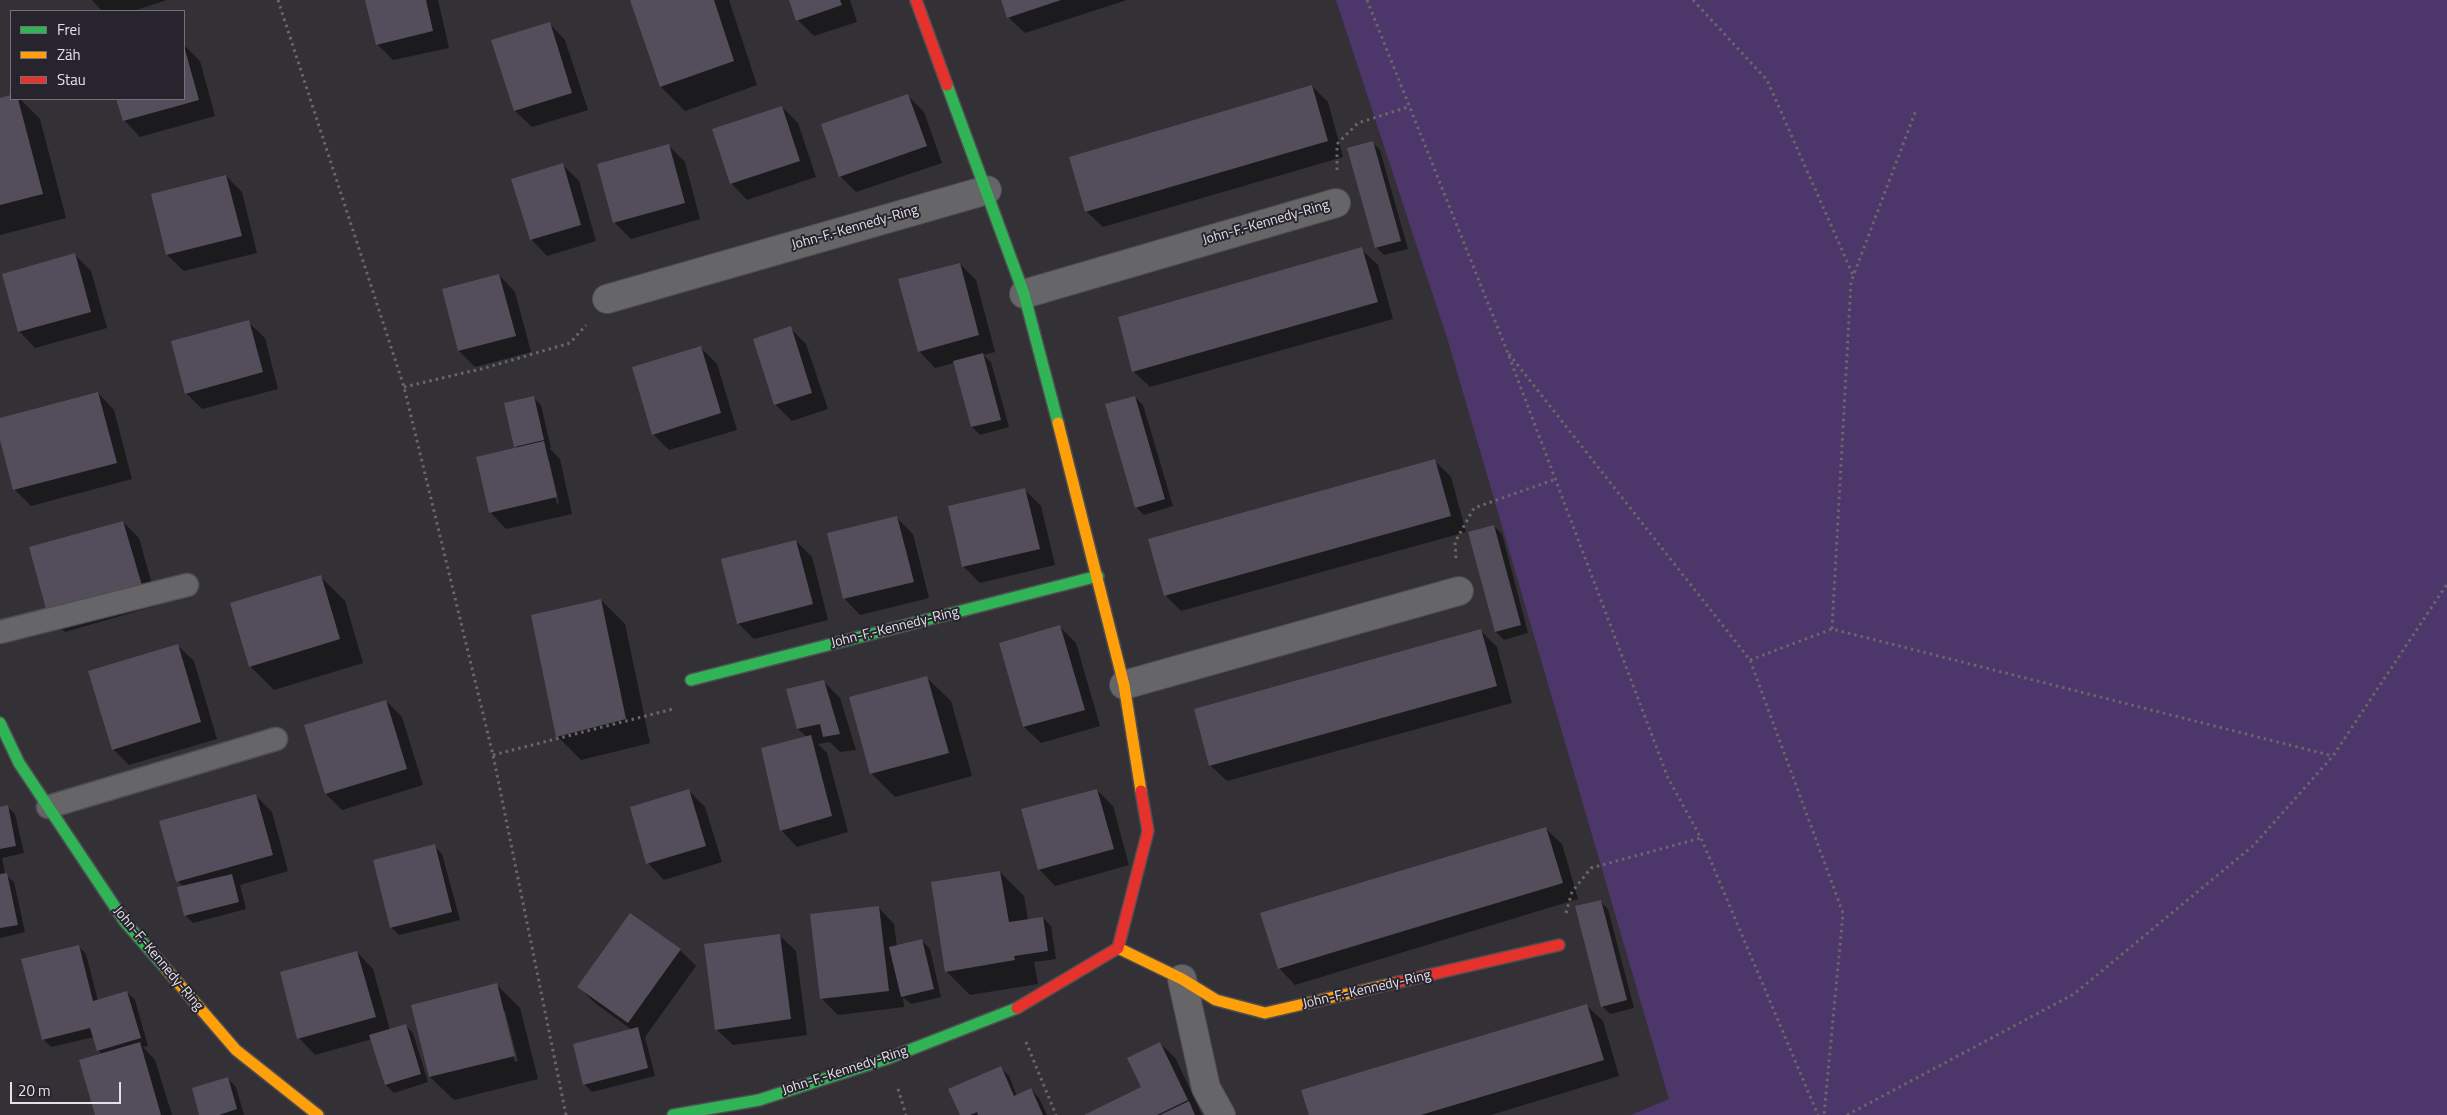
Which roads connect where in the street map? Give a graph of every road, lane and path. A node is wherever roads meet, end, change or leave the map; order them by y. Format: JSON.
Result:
{"nodes":[{"id":1,"x":278,"y":0,"type":"edge"},
{"id":2,"x":916,"y":0,"type":"edge"},
{"id":3,"x":1367,"y":0,"type":"edge"},
{"id":4,"x":1693,"y":0,"type":"edge"},
{"id":5,"x":1408,"y":107,"type":"junction"},
{"id":6,"x":1916,"y":110,"type":"dead end"},
{"id":7,"x":986,"y":190,"type":"junction"},
{"id":8,"x":1336,"y":203,"type":"joint"},
{"id":9,"x":1854,"y":276,"type":"junction"},
{"id":10,"x":1024,"y":294,"type":"junction"},
{"id":11,"x":607,"y":299,"type":"joint"},
{"id":12,"x":1508,"y":351,"type":"junction"},
{"id":13,"x":404,"y":387,"type":"junction"},
{"id":14,"x":1556,"y":479,"type":"junction"},
{"id":15,"x":1098,"y":576,"type":"junction"},
{"id":16,"x":2447,"y":584,"type":"edge"},
{"id":17,"x":187,"y":585,"type":"dead end"},
{"id":18,"x":1459,"y":590,"type":"joint"},
{"id":19,"x":1832,"y":629,"type":"junction"},
{"id":20,"x":0,"y":632,"type":"edge"},
{"id":21,"x":1750,"y":660,"type":"junction"},
{"id":22,"x":691,"y":680,"type":"joint"},
{"id":23,"x":1124,"y":685,"type":"junction"},
{"id":24,"x":0,"y":723,"type":"edge"},
{"id":25,"x":276,"y":739,"type":"dead end"},
{"id":26,"x":493,"y":755,"type":"junction"},
{"id":27,"x":2333,"y":756,"type":"junction"},
{"id":28,"x":48,"y":807,"type":"junction"},
{"id":29,"x":1701,"y":838,"type":"junction"},
{"id":30,"x":1558,"y":945,"type":"joint"},
{"id":31,"x":1118,"y":948,"type":"junction"},
{"id":32,"x":1182,"y":979,"type":"junction"},
{"id":33,"x":1013,"y":1011,"type":"junction"},
{"id":34,"x":318,"y":1115,"type":"edge"},
{"id":35,"x":566,"y":1115,"type":"edge"},
{"id":36,"x":673,"y":1115,"type":"edge"},
{"id":37,"x":1056,"y":1115,"type":"edge"},
{"id":38,"x":1221,"y":1115,"type":"edge"},
{"id":39,"x":1818,"y":1115,"type":"edge"},
{"id":40,"x":1824,"y":1115,"type":"edge"},
{"id":41,"x":1847,"y":1115,"type":"edge"}],
"edges":[{"from":1,"to":13,"type":"path"},
{"from":2,"to":7,"type":"street"},
{"from":3,"to":5,"type":"path"},
{"from":4,"to":9,"type":"path"},
{"from":5,"to":8,"type":"path"},
{"from":5,"to":12,"type":"path"},
{"from":6,"to":9,"type":"path"},
{"from":7,"to":10,"type":"street"},
{"from":7,"to":11,"type":"street","name":"John-F.-Kennedy-Ring"},
{"from":8,"to":10,"type":"street","name":"John-F.-Kennedy-Ring"},
{"from":9,"to":19,"type":"path"},
{"from":10,"to":15,"type":"street"},
{"from":11,"to":13,"type":"path"},
{"from":12,"to":14,"type":"path"},
{"from":12,"to":21,"type":"path"},
{"from":13,"to":26,"type":"path"},
{"from":14,"to":18,"type":"path"},
{"from":14,"to":29,"type":"path"},
{"from":15,"to":22,"type":"street","name":"John-F.-Kennedy-Ring"},
{"from":15,"to":23,"type":"street"},
{"from":16,"to":27,"type":"path"},
{"from":17,"to":20,"type":"lane"},
{"from":18,"to":23,"type":"street"},
{"from":19,"to":21,"type":"path"},
{"from":19,"to":27,"type":"path"},
{"from":21,"to":40,"type":"path"},
{"from":22,"to":26,"type":"path"},
{"from":23,"to":31,"type":"street"},
{"from":24,"to":28,"type":"street","name":"John-F.-Kennedy-Ring"},
{"from":25,"to":28,"type":"lane"},
{"from":26,"to":35,"type":"path"},
{"from":27,"to":41,"type":"path"},
{"from":28,"to":34,"type":"street","name":"John-F.-Kennedy-Ring"},
{"from":29,"to":30,"type":"path"},
{"from":29,"to":39,"type":"path"},
{"from":30,"to":32,"type":"street","name":"John-F.-Kennedy-Ring"},
{"from":31,"to":32,"type":"street","name":"John-F.-Kennedy-Ring"},
{"from":31,"to":33,"type":"street","name":"John-F.-Kennedy-Ring"},
{"from":32,"to":38,"type":"street"},
{"from":33,"to":36,"type":"street","name":"John-F.-Kennedy-Ring"},
{"from":33,"to":37,"type":"path"}]}
